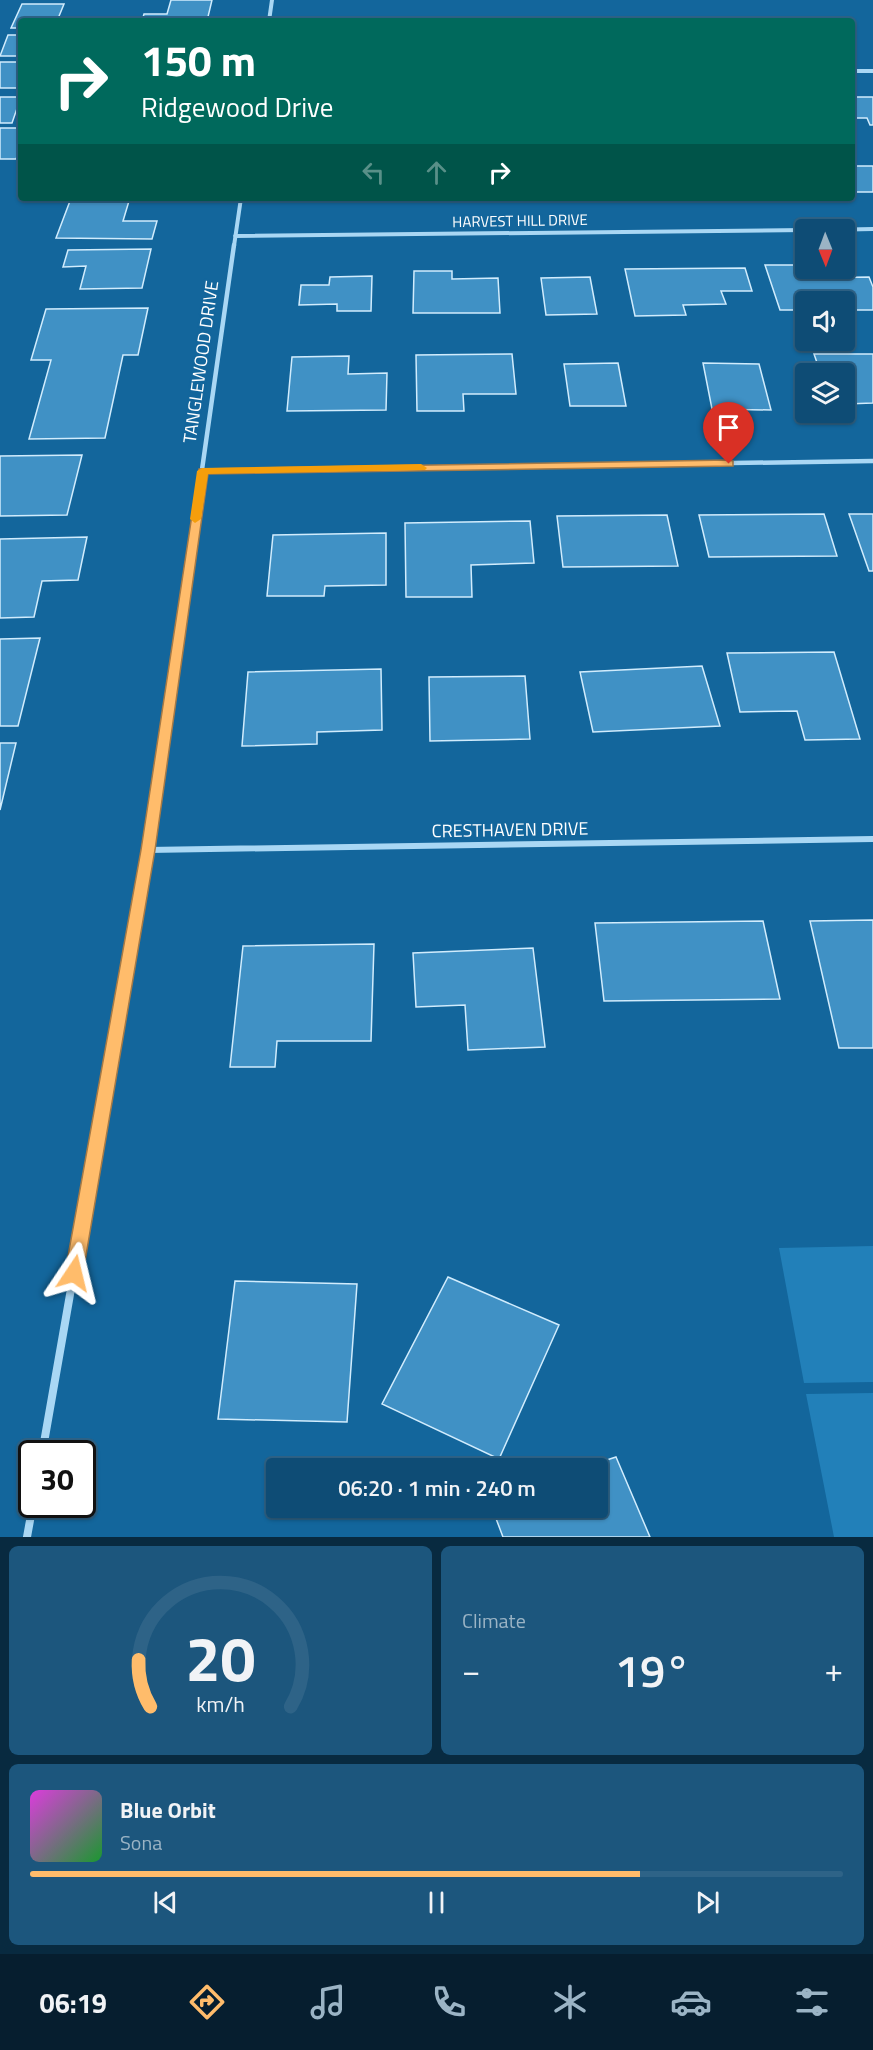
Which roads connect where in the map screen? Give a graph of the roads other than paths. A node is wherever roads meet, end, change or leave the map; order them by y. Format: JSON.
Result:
{"nodes":[{"id":1,"x":272,"y":0,"type":"edge"},
{"id":2,"x":269,"y":18,"type":"edge"},
{"id":3,"x":855,"y":71,"type":"edge"},
{"id":4,"x":873,"y":71,"type":"edge"},
{"id":5,"x":241,"y":201,"type":"edge"},
{"id":6,"x":855,"y":229,"type":"edge"},
{"id":7,"x":873,"y":229,"type":"edge"},
{"id":8,"x":795,"y":230,"type":"edge"},
{"id":9,"x":235,"y":237,"type":"junction"},
{"id":10,"x":873,"y":461,"type":"edge"},
{"id":11,"x":202,"y":471,"type":"junction"},
{"id":12,"x":873,"y":839,"type":"edge"},
{"id":13,"x":148,"y":850,"type":"junction"},
{"id":14,"x":44,"y":1440,"type":"edge"},
{"id":15,"x":30,"y":1518,"type":"edge"},
{"id":16,"x":27,"y":1537,"type":"edge"}],
"edges":[{"from":1,"to":2,"type":"street"},
{"from":3,"to":4,"type":"street"},
{"from":5,"to":9,"type":"street","name":"TANGLEWOOD DRIVE"},
{"from":6,"to":7,"type":"street"},
{"from":8,"to":9,"type":"street","name":"HARVEST HILL DRIVE"},
{"from":9,"to":11,"type":"street","name":"TANGLEWOOD DRIVE"},
{"from":10,"to":11,"type":"street"},
{"from":11,"to":13,"type":"street","name":"TANGLEWOOD DRIVE"},
{"from":12,"to":13,"type":"street","name":"CRESTHAVEN DRIVE"},
{"from":13,"to":14,"type":"street","name":"TANGLEWOOD DRIVE"},
{"from":15,"to":16,"type":"street"}]}
